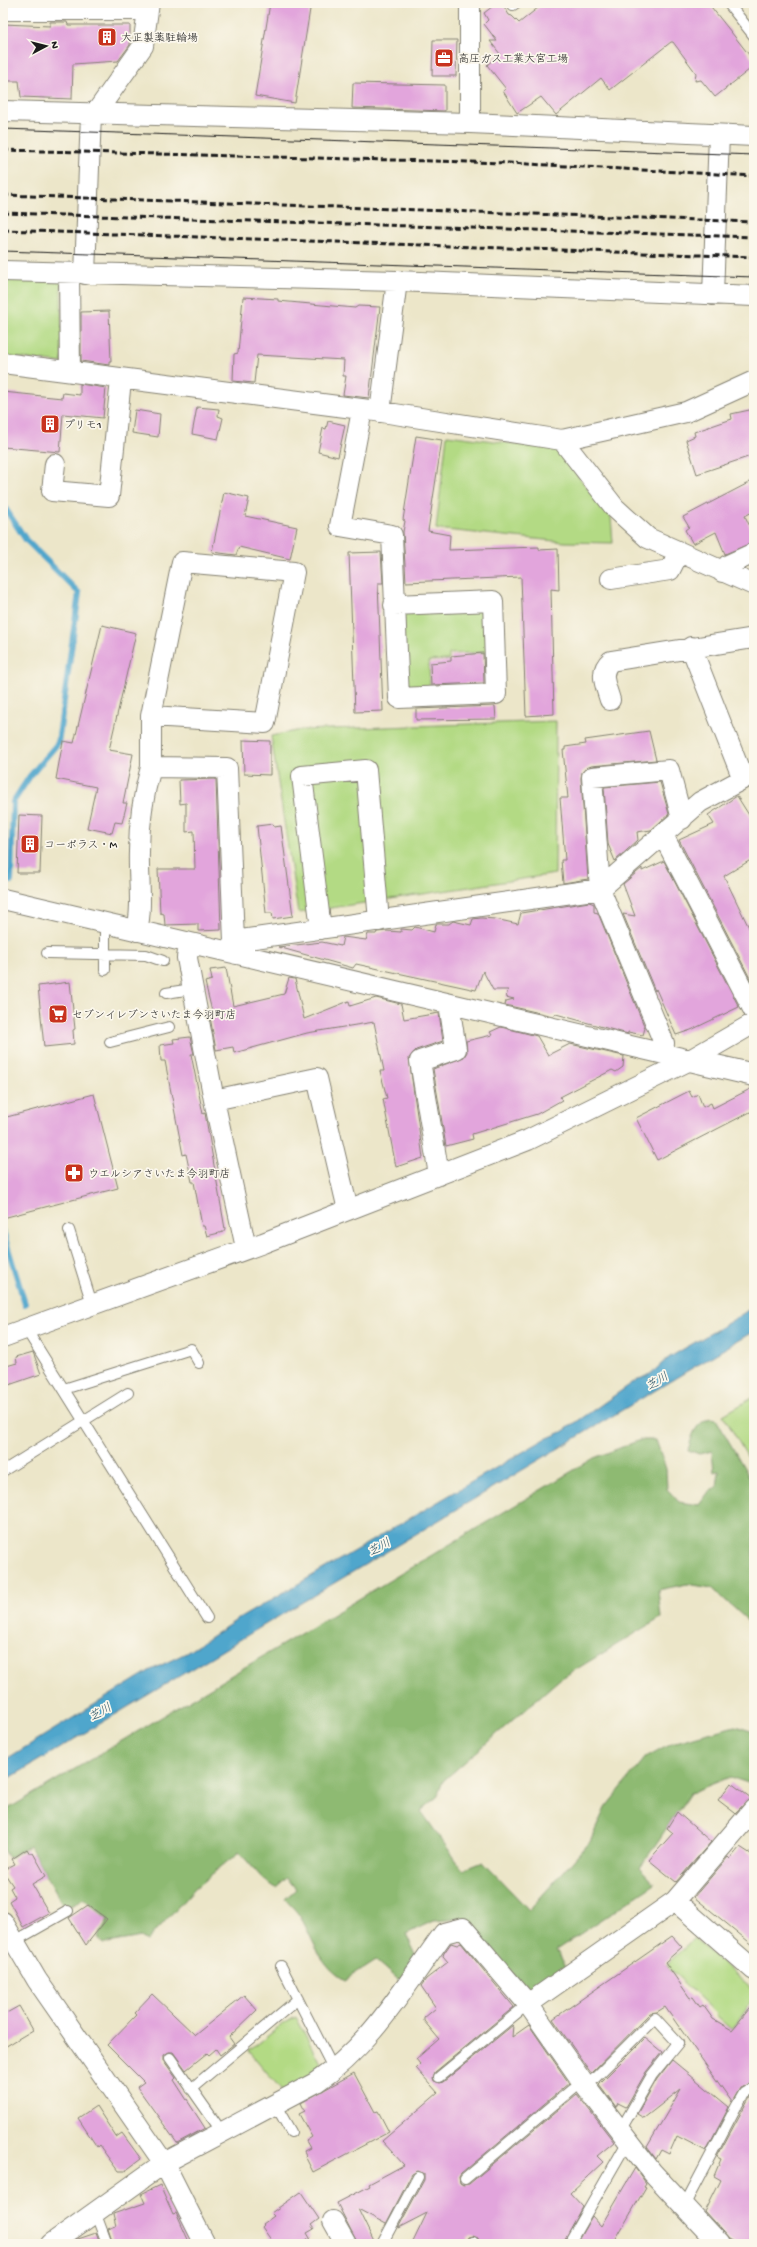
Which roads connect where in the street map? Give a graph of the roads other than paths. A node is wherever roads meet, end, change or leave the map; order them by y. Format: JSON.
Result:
{"nodes":[{"id":1,"x":470,"y":3,"type":"edge"},
{"id":2,"x":728,"y":3,"type":"edge"},
{"id":3,"x":149,"y":7,"type":"edge"},
{"id":4,"x":3,"y":10,"type":"edge"},
{"id":5,"x":754,"y":36,"type":"edge"},
{"id":6,"x":3,"y":111,"type":"edge"},
{"id":7,"x":93,"y":114,"type":"junction"},
{"id":8,"x":470,"y":123,"type":"junction"},
{"id":9,"x":719,"y":136,"type":"junction"},
{"id":10,"x":754,"y":136,"type":"edge"},
{"id":11,"x":3,"y":271,"type":"edge"},
{"id":12,"x":77,"y":273,"type":"junction"},
{"id":13,"x":397,"y":281,"type":"junction"},
{"id":14,"x":713,"y":295,"type":"junction"},
{"id":15,"x":754,"y":296,"type":"edge"},
{"id":16,"x":3,"y":363,"type":"edge"},
{"id":17,"x":70,"y":372,"type":"junction"},
{"id":18,"x":121,"y":380,"type":"junction"},
{"id":19,"x":754,"y":381,"type":"edge"},
{"id":20,"x":371,"y":411,"type":"junction"},
{"id":21,"x":562,"y":440,"type":"junction"},
{"id":22,"x":55,"y":464,"type":"dead end"},
{"id":23,"x":679,"y":552,"type":"junction"},
{"id":24,"x":754,"y":552,"type":"edge"},
{"id":25,"x":722,"y":572,"type":"junction"},
{"id":26,"x":611,"y":579,"type":"dead end"},
{"id":27,"x":754,"y":585,"type":"edge"},
{"id":28,"x":394,"y":605,"type":"junction"},
{"id":29,"x":754,"y":638,"type":"edge"},
{"id":30,"x":691,"y":647,"type":"junction"},
{"id":31,"x":610,"y":700,"type":"dead end"},
{"id":32,"x":151,"y":716,"type":"junction"},
{"id":33,"x":151,"y":767,"type":"junction"},
{"id":34,"x":749,"y":776,"type":"edge"},
{"id":35,"x":682,"y":819,"type":"junction"},
{"id":36,"x":663,"y":835,"type":"junction"},
{"id":37,"x":600,"y":889,"type":"junction"},
{"id":38,"x":3,"y":899,"type":"edge"},
{"id":39,"x":380,"y":921,"type":"junction"},
{"id":40,"x":105,"y":923,"type":"junction"},
{"id":41,"x":321,"y":929,"type":"junction"},
{"id":42,"x":145,"y":942,"type":"junction"},
{"id":43,"x":189,"y":944,"type":"junction"},
{"id":44,"x":235,"y":948,"type":"junction"},
{"id":45,"x":47,"y":953,"type":"dead end"},
{"id":46,"x":103,"y":954,"type":"junction"},
{"id":47,"x":163,"y":961,"type":"dead end"},
{"id":48,"x":105,"y":970,"type":"dead end"},
{"id":49,"x":192,"y":989,"type":"junction"},
{"id":50,"x":166,"y":993,"type":"dead end"},
{"id":51,"x":449,"y":1004,"type":"junction"},
{"id":52,"x":754,"y":1011,"type":"edge"},
{"id":53,"x":754,"y":1022,"type":"edge"},
{"id":54,"x":169,"y":1027,"type":"dead end"},
{"id":55,"x":110,"y":1042,"type":"dead end"},
{"id":56,"x":663,"y":1054,"type":"junction"},
{"id":57,"x":690,"y":1060,"type":"junction"},
{"id":58,"x":754,"y":1075,"type":"edge"},
{"id":59,"x":214,"y":1100,"type":"junction"},
{"id":60,"x":439,"y":1175,"type":"junction"},
{"id":61,"x":348,"y":1210,"type":"junction"},
{"id":62,"x":69,"y":1230,"type":"dead end"},
{"id":63,"x":246,"y":1248,"type":"junction"},
{"id":64,"x":92,"y":1304,"type":"junction"},
{"id":65,"x":26,"y":1329,"type":"junction"},
{"id":66,"x":3,"y":1338,"type":"edge"},
{"id":67,"x":199,"y":1363,"type":"dead end"},
{"id":68,"x":64,"y":1389,"type":"junction"},
{"id":69,"x":128,"y":1393,"type":"dead end"},
{"id":70,"x":84,"y":1420,"type":"junction"},
{"id":71,"x":3,"y":1471,"type":"edge"},
{"id":72,"x":207,"y":1618,"type":"dead end"},
{"id":73,"x":754,"y":1809,"type":"edge"},
{"id":74,"x":675,"y":1901,"type":"junction"},
{"id":75,"x":68,"y":1911,"type":"dead end"},
{"id":76,"x":3,"y":1922,"type":"edge"},
{"id":77,"x":15,"y":1941,"type":"junction"},
{"id":78,"x":280,"y":1966,"type":"dead end"},
{"id":79,"x":754,"y":1970,"type":"edge"},
{"id":80,"x":298,"y":1999,"type":"junction"},
{"id":81,"x":528,"y":2004,"type":"junction"},
{"id":82,"x":170,"y":2058,"type":"dead end"},
{"id":83,"x":334,"y":2070,"type":"junction"},
{"id":84,"x":439,"y":2078,"type":"dead end"},
{"id":85,"x":584,"y":2083,"type":"junction"},
{"id":86,"x":754,"y":2087,"type":"edge"},
{"id":87,"x":192,"y":2089,"type":"junction"},
{"id":88,"x":275,"y":2104,"type":"junction"},
{"id":89,"x":222,"y":2132,"type":"junction"},
{"id":90,"x":291,"y":2132,"type":"dead end"},
{"id":91,"x":624,"y":2136,"type":"junction"},
{"id":92,"x":164,"y":2163,"type":"junction"},
{"id":93,"x":418,"y":2177,"type":"dead end"},
{"id":94,"x":465,"y":2179,"type":"dead end"},
{"id":95,"x":684,"y":2206,"type":"junction"},
{"id":96,"x":95,"y":2212,"type":"junction"},
{"id":97,"x":333,"y":2221,"type":"dead end"},
{"id":98,"x":52,"y":2244,"type":"edge"},
{"id":99,"x":107,"y":2244,"type":"edge"},
{"id":100,"x":204,"y":2244,"type":"edge"},
{"id":101,"x":346,"y":2244,"type":"edge"},
{"id":102,"x":382,"y":2244,"type":"edge"},
{"id":103,"x":569,"y":2244,"type":"edge"},
{"id":104,"x":719,"y":2244,"type":"edge"}],
"edges":[{"from":1,"to":8,"type":"street"},
{"from":2,"to":5,"type":"lane"},
{"from":3,"to":4,"type":"street"},
{"from":3,"to":7,"type":"street"},
{"from":6,"to":7,"type":"street"},
{"from":7,"to":8,"type":"street"},
{"from":7,"to":12,"type":"street"},
{"from":8,"to":9,"type":"street"},
{"from":9,"to":10,"type":"street"},
{"from":9,"to":14,"type":"street"},
{"from":11,"to":12,"type":"street"},
{"from":12,"to":13,"type":"street"},
{"from":12,"to":17,"type":"street"},
{"from":13,"to":14,"type":"street"},
{"from":13,"to":20,"type":"street"},
{"from":14,"to":15,"type":"street"},
{"from":16,"to":17,"type":"street"},
{"from":17,"to":18,"type":"street"},
{"from":18,"to":20,"type":"street"},
{"from":18,"to":22,"type":"street"},
{"from":19,"to":21,"type":"street"},
{"from":20,"to":21,"type":"street"},
{"from":20,"to":28,"type":"street"},
{"from":21,"to":23,"type":"street"},
{"from":23,"to":25,"type":"street"},
{"from":23,"to":26,"type":"street"},
{"from":24,"to":25,"type":"street"},
{"from":25,"to":27,"type":"street"},
{"from":28,"to":28,"type":"street"},
{"from":29,"to":30,"type":"street"},
{"from":30,"to":31,"type":"street"},
{"from":30,"to":34,"type":"street"},
{"from":32,"to":32,"type":"street"},
{"from":32,"to":33,"type":"street"},
{"from":33,"to":42,"type":"street"},
{"from":33,"to":44,"type":"street"},
{"from":34,"to":35,"type":"street"},
{"from":35,"to":36,"type":"street"},
{"from":35,"to":37,"type":"street"},
{"from":36,"to":37,"type":"street"},
{"from":36,"to":52,"type":"street"},
{"from":37,"to":39,"type":"street"},
{"from":37,"to":56,"type":"street"},
{"from":38,"to":40,"type":"street"},
{"from":39,"to":41,"type":"street"},
{"from":39,"to":41,"type":"street"},
{"from":40,"to":42,"type":"street"},
{"from":40,"to":46,"type":"lane"},
{"from":41,"to":44,"type":"street"},
{"from":42,"to":43,"type":"street"},
{"from":42,"to":46,"type":"lane"},
{"from":42,"to":47,"type":"lane"},
{"from":43,"to":44,"type":"street"},
{"from":43,"to":49,"type":"street"},
{"from":44,"to":51,"type":"street"},
{"from":45,"to":46,"type":"lane"},
{"from":46,"to":48,"type":"lane"},
{"from":49,"to":50,"type":"lane"},
{"from":49,"to":59,"type":"street"},
{"from":51,"to":56,"type":"street"},
{"from":51,"to":60,"type":"street"},
{"from":53,"to":57,"type":"street"},
{"from":54,"to":55,"type":"lane"},
{"from":56,"to":57,"type":"street"},
{"from":57,"to":58,"type":"street"},
{"from":57,"to":60,"type":"street"},
{"from":59,"to":61,"type":"street"},
{"from":59,"to":63,"type":"street"},
{"from":60,"to":61,"type":"street"},
{"from":61,"to":63,"type":"street"},
{"from":62,"to":64,"type":"lane"},
{"from":63,"to":64,"type":"street"},
{"from":64,"to":65,"type":"street"},
{"from":65,"to":66,"type":"street"},
{"from":65,"to":68,"type":"lane"},
{"from":67,"to":68,"type":"lane"},
{"from":68,"to":70,"type":"lane"},
{"from":69,"to":70,"type":"lane"},
{"from":70,"to":71,"type":"lane"},
{"from":70,"to":72,"type":"lane"},
{"from":73,"to":74,"type":"street"},
{"from":74,"to":79,"type":"street"},
{"from":74,"to":81,"type":"street"},
{"from":75,"to":77,"type":"lane"},
{"from":76,"to":77,"type":"street"},
{"from":77,"to":92,"type":"street"},
{"from":78,"to":80,"type":"lane"},
{"from":80,"to":83,"type":"lane"},
{"from":80,"to":87,"type":"lane"},
{"from":81,"to":83,"type":"street"},
{"from":81,"to":84,"type":"lane"},
{"from":81,"to":85,"type":"street"},
{"from":82,"to":87,"type":"lane"},
{"from":83,"to":88,"type":"street"},
{"from":85,"to":91,"type":"street"},
{"from":85,"to":91,"type":"lane"},
{"from":85,"to":94,"type":"lane"},
{"from":86,"to":95,"type":"lane"},
{"from":87,"to":89,"type":"lane"},
{"from":88,"to":89,"type":"street"},
{"from":88,"to":90,"type":"lane"},
{"from":89,"to":92,"type":"street"},
{"from":91,"to":95,"type":"street"},
{"from":91,"to":103,"type":"lane"},
{"from":92,"to":96,"type":"street"},
{"from":92,"to":100,"type":"street"},
{"from":93,"to":102,"type":"lane"},
{"from":95,"to":104,"type":"street"},
{"from":96,"to":98,"type":"street"},
{"from":96,"to":99,"type":"lane"},
{"from":97,"to":101,"type":"street"}]}
